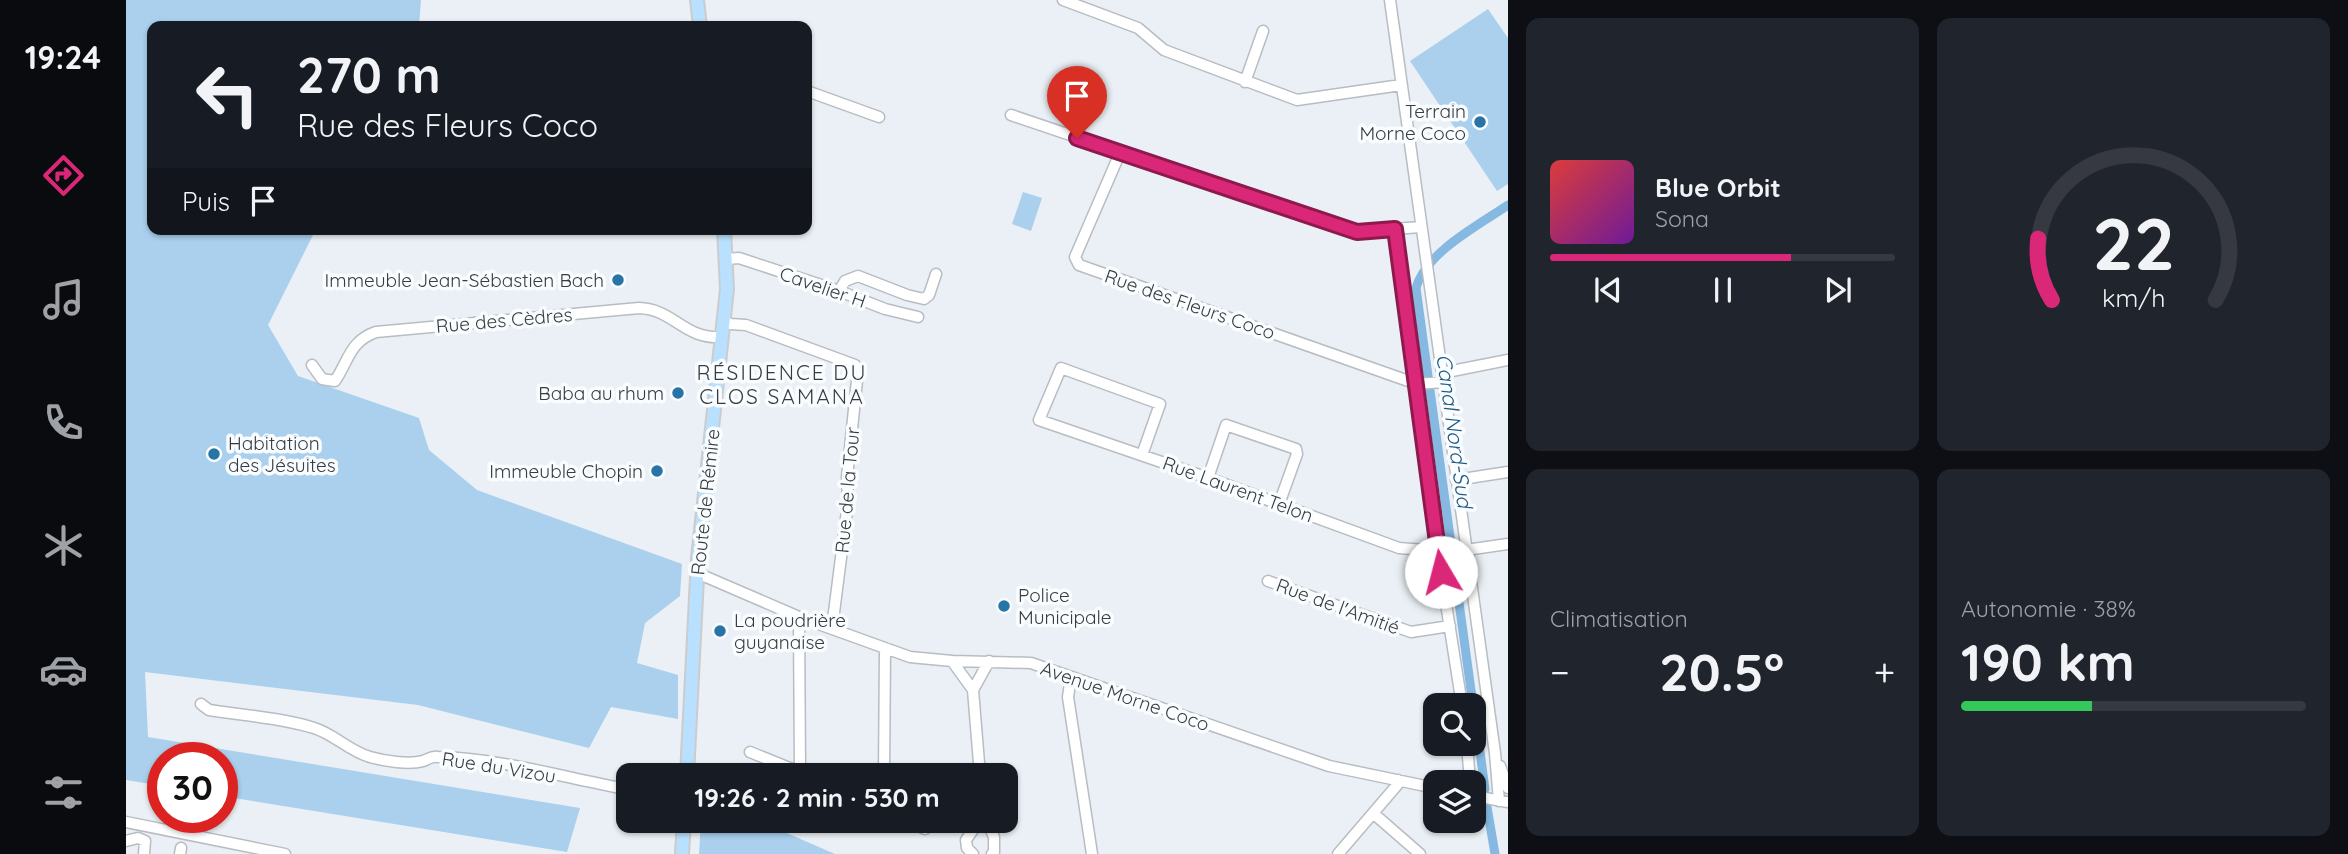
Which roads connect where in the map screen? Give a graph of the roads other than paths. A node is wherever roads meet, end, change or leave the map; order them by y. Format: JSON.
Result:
{"nodes":[{"id":1,"x":697,"y":0,"type":"edge"},
{"id":2,"x":1063,"y":0,"type":"edge"},
{"id":3,"x":1390,"y":0,"type":"edge"},
{"id":4,"x":699,"y":21,"type":"edge"},
{"id":5,"x":1263,"y":31,"type":"dead end"},
{"id":6,"x":1245,"y":82,"type":"junction"},
{"id":7,"x":1401,"y":85,"type":"junction"},
{"id":8,"x":812,"y":93,"type":"edge"},
{"id":9,"x":1011,"y":115,"type":"dead end"},
{"id":10,"x":878,"y":117,"type":"dead end"},
{"id":11,"x":1120,"y":153,"type":"junction"},
{"id":12,"x":1414,"y":228,"type":"junction"},
{"id":13,"x":1395,"y":229,"type":"junction"},
{"id":14,"x":725,"y":235,"type":"edge"},
{"id":15,"x":727,"y":258,"type":"junction"},
{"id":16,"x":936,"y":274,"type":"dead end"},
{"id":17,"x":839,"y":291,"type":"junction"},
{"id":18,"x":918,"y":317,"type":"dead end"},
{"id":19,"x":725,"y":321,"type":"junction"},
{"id":20,"x":722,"y":337,"type":"junction"},
{"id":21,"x":1508,"y":360,"type":"edge"},
{"id":22,"x":312,"y":365,"type":"dead end"},
{"id":23,"x":1441,"y":379,"type":"junction"},
{"id":24,"x":1418,"y":384,"type":"junction"},
{"id":25,"x":1142,"y":455,"type":"junction"},
{"id":26,"x":1508,"y":472,"type":"edge"},
{"id":27,"x":1208,"y":478,"type":"junction"},
{"id":28,"x":1457,"y":480,"type":"junction"},
{"id":29,"x":1279,"y":504,"type":"junction"},
{"id":30,"x":1508,"y":544,"type":"edge"},
{"id":31,"x":1466,"y":550,"type":"junction"},
{"id":32,"x":1438,"y":551,"type":"junction"},
{"id":33,"x":697,"y":573,"type":"junction"},
{"id":34,"x":1268,"y":581,"type":"dead end"},
{"id":35,"x":799,"y":617,"type":"junction"},
{"id":36,"x":1450,"y":626,"type":"junction"},
{"id":37,"x":832,"y":628,"type":"junction"},
{"id":38,"x":885,"y":648,"type":"junction"},
{"id":39,"x":951,"y":661,"type":"junction"},
{"id":40,"x":989,"y":661,"type":"junction"},
{"id":41,"x":1070,"y":677,"type":"junction"},
{"id":42,"x":973,"y":691,"type":"junction"},
{"id":43,"x":1460,"y":693,"type":"edge"},
{"id":44,"x":201,"y":704,"type":"dead end"},
{"id":45,"x":750,"y":752,"type":"dead end"},
{"id":46,"x":1495,"y":753,"type":"junction"},
{"id":47,"x":688,"y":763,"type":"edge"},
{"id":48,"x":777,"y":763,"type":"edge"},
{"id":49,"x":804,"y":763,"type":"edge"},
{"id":50,"x":884,"y":763,"type":"edge"},
{"id":51,"x":979,"y":763,"type":"edge"},
{"id":52,"x":1398,"y":780,"type":"junction"},
{"id":53,"x":1423,"y":785,"type":"edge"},
{"id":54,"x":616,"y":788,"type":"edge"},
{"id":55,"x":1508,"y":788,"type":"edge"},
{"id":56,"x":1486,"y":798,"type":"edge"},
{"id":57,"x":1504,"y":801,"type":"edge"},
{"id":58,"x":1373,"y":813,"type":"junction"},
{"id":59,"x":126,"y":822,"type":"edge"},
{"id":60,"x":683,"y":833,"type":"edge"},
{"id":61,"x":970,"y":833,"type":"edge"},
{"id":62,"x":992,"y":833,"type":"edge"},
{"id":63,"x":126,"y":841,"type":"edge"},
{"id":64,"x":144,"y":854,"type":"edge"},
{"id":65,"x":285,"y":854,"type":"edge"},
{"id":66,"x":682,"y":854,"type":"edge"},
{"id":67,"x":974,"y":854,"type":"edge"},
{"id":68,"x":992,"y":854,"type":"edge"},
{"id":69,"x":1092,"y":854,"type":"edge"},
{"id":70,"x":1338,"y":854,"type":"edge"},
{"id":71,"x":1420,"y":854,"type":"edge"}],
"edges":[{"from":1,"to":4,"type":"main road"},
{"from":2,"to":6,"type":"street"},
{"from":3,"to":7,"type":"street"},
{"from":5,"to":6,"type":"street"},
{"from":6,"to":7,"type":"street"},
{"from":7,"to":12,"type":"street"},
{"from":8,"to":10,"type":"street"},
{"from":9,"to":11,"type":"street"},
{"from":11,"to":13,"type":"street"},
{"from":11,"to":24,"type":"street","name":"Rue des Fleurs Coco"},
{"from":12,"to":13,"type":"street"},
{"from":12,"to":23,"type":"street"},
{"from":13,"to":24,"type":"street"},
{"from":14,"to":15,"type":"main road","name":"Route de Rémire"},
{"from":15,"to":17,"type":"street","name":"Cavelier H"},
{"from":15,"to":19,"type":"main road","name":"Route de Rémire"},
{"from":16,"to":17,"type":"street"},
{"from":17,"to":18,"type":"street","name":"Cavelier H"},
{"from":19,"to":20,"type":"main road","name":"Route de Rémire"},
{"from":19,"to":37,"type":"street","name":"Rue de la Tour"},
{"from":20,"to":22,"type":"street","name":"Rue des Cèdres"},
{"from":20,"to":33,"type":"main road","name":"Route de Rémire"},
{"from":21,"to":23,"type":"street"},
{"from":23,"to":24,"type":"street"},
{"from":23,"to":28,"type":"street"},
{"from":24,"to":32,"type":"street"},
{"from":25,"to":25,"type":"street","name":"Rue Laurent Telon"},
{"from":25,"to":27,"type":"street","name":"Rue Laurent Telon"},
{"from":26,"to":28,"type":"street"},
{"from":27,"to":29,"type":"street","name":"Rue Laurent Telon"},
{"from":27,"to":29,"type":"street"},
{"from":28,"to":31,"type":"street"},
{"from":29,"to":32,"type":"street","name":"Rue Laurent Telon"},
{"from":30,"to":31,"type":"street"},
{"from":31,"to":46,"type":"street"},
{"from":32,"to":36,"type":"street"},
{"from":33,"to":35,"type":"street","name":"Avenue Morne Coco"},
{"from":33,"to":47,"type":"main road","name":"Route de Rémire"},
{"from":34,"to":36,"type":"street","name":"Rue de l'Amitié"},
{"from":35,"to":37,"type":"street","name":"Avenue Morne Coco"},
{"from":35,"to":49,"type":"street"},
{"from":36,"to":43,"type":"street"},
{"from":37,"to":38,"type":"street","name":"Avenue Morne Coco"},
{"from":38,"to":39,"type":"street","name":"Avenue Morne Coco"},
{"from":38,"to":50,"type":"street"},
{"from":39,"to":40,"type":"street","name":"Avenue Morne Coco"},
{"from":39,"to":42,"type":"street"},
{"from":40,"to":41,"type":"street","name":"Avenue Morne Coco"},
{"from":40,"to":42,"type":"street"},
{"from":41,"to":52,"type":"street","name":"Avenue Morne Coco"},
{"from":41,"to":69,"type":"street"},
{"from":42,"to":51,"type":"street"},
{"from":44,"to":54,"type":"street","name":"Rue du Vizou"},
{"from":45,"to":48,"type":"street"},
{"from":46,"to":55,"type":"street"},
{"from":46,"to":57,"type":"street"},
{"from":52,"to":53,"type":"street","name":"Avenue Morne Coco"},
{"from":52,"to":58,"type":"street"},
{"from":56,"to":57,"type":"street"},
{"from":58,"to":70,"type":"street"},
{"from":58,"to":71,"type":"street"},
{"from":59,"to":65,"type":"street"},
{"from":60,"to":66,"type":"main road"},
{"from":61,"to":67,"type":"street"},
{"from":62,"to":68,"type":"street"},
{"from":63,"to":64,"type":"street"}]}
